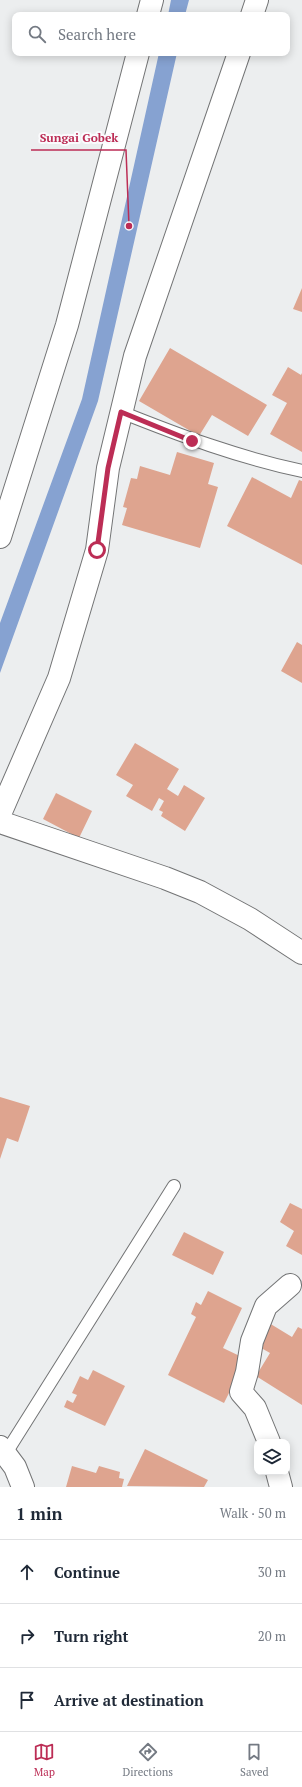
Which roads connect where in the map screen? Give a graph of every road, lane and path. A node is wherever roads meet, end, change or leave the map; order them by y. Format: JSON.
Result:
{"nodes":[{"id":1,"x":152,"y":0,"type":"edge"},
{"id":2,"x":258,"y":0,"type":"edge"},
{"id":3,"x":149,"y":12,"type":"edge"},
{"id":4,"x":253,"y":12,"type":"edge"},
{"id":5,"x":137,"y":56,"type":"edge"},
{"id":6,"x":238,"y":56,"type":"edge"},
{"id":7,"x":121,"y":412,"type":"junction"},
{"id":8,"x":302,"y":471,"type":"edge"},
{"id":9,"x":0,"y":537,"type":"edge"},
{"id":10,"x":0,"y":814,"type":"edge"},
{"id":11,"x":0,"y":822,"type":"edge"},
{"id":12,"x":302,"y":953,"type":"edge"},
{"id":13,"x":174,"y":1186,"type":"dead end"},
{"id":14,"x":290,"y":1284,"type":"dead end"},
{"id":15,"x":268,"y":1439,"type":"edge"},
{"id":16,"x":3,"y":1450,"type":"edge"},
{"id":17,"x":278,"y":1475,"type":"edge"},
{"id":18,"x":23,"y":1487,"type":"edge"},
{"id":19,"x":281,"y":1487,"type":"edge"}],
"edges":[{"from":1,"to":3,"type":"street"},
{"from":2,"to":4,"type":"street"},
{"from":5,"to":9,"type":"street"},
{"from":6,"to":7,"type":"street"},
{"from":7,"to":8,"type":"lane"},
{"from":7,"to":10,"type":"street"},
{"from":11,"to":12,"type":"street"},
{"from":13,"to":16,"type":"lane"},
{"from":14,"to":15,"type":"street"},
{"from":16,"to":18,"type":"street"},
{"from":17,"to":19,"type":"street"}]}
